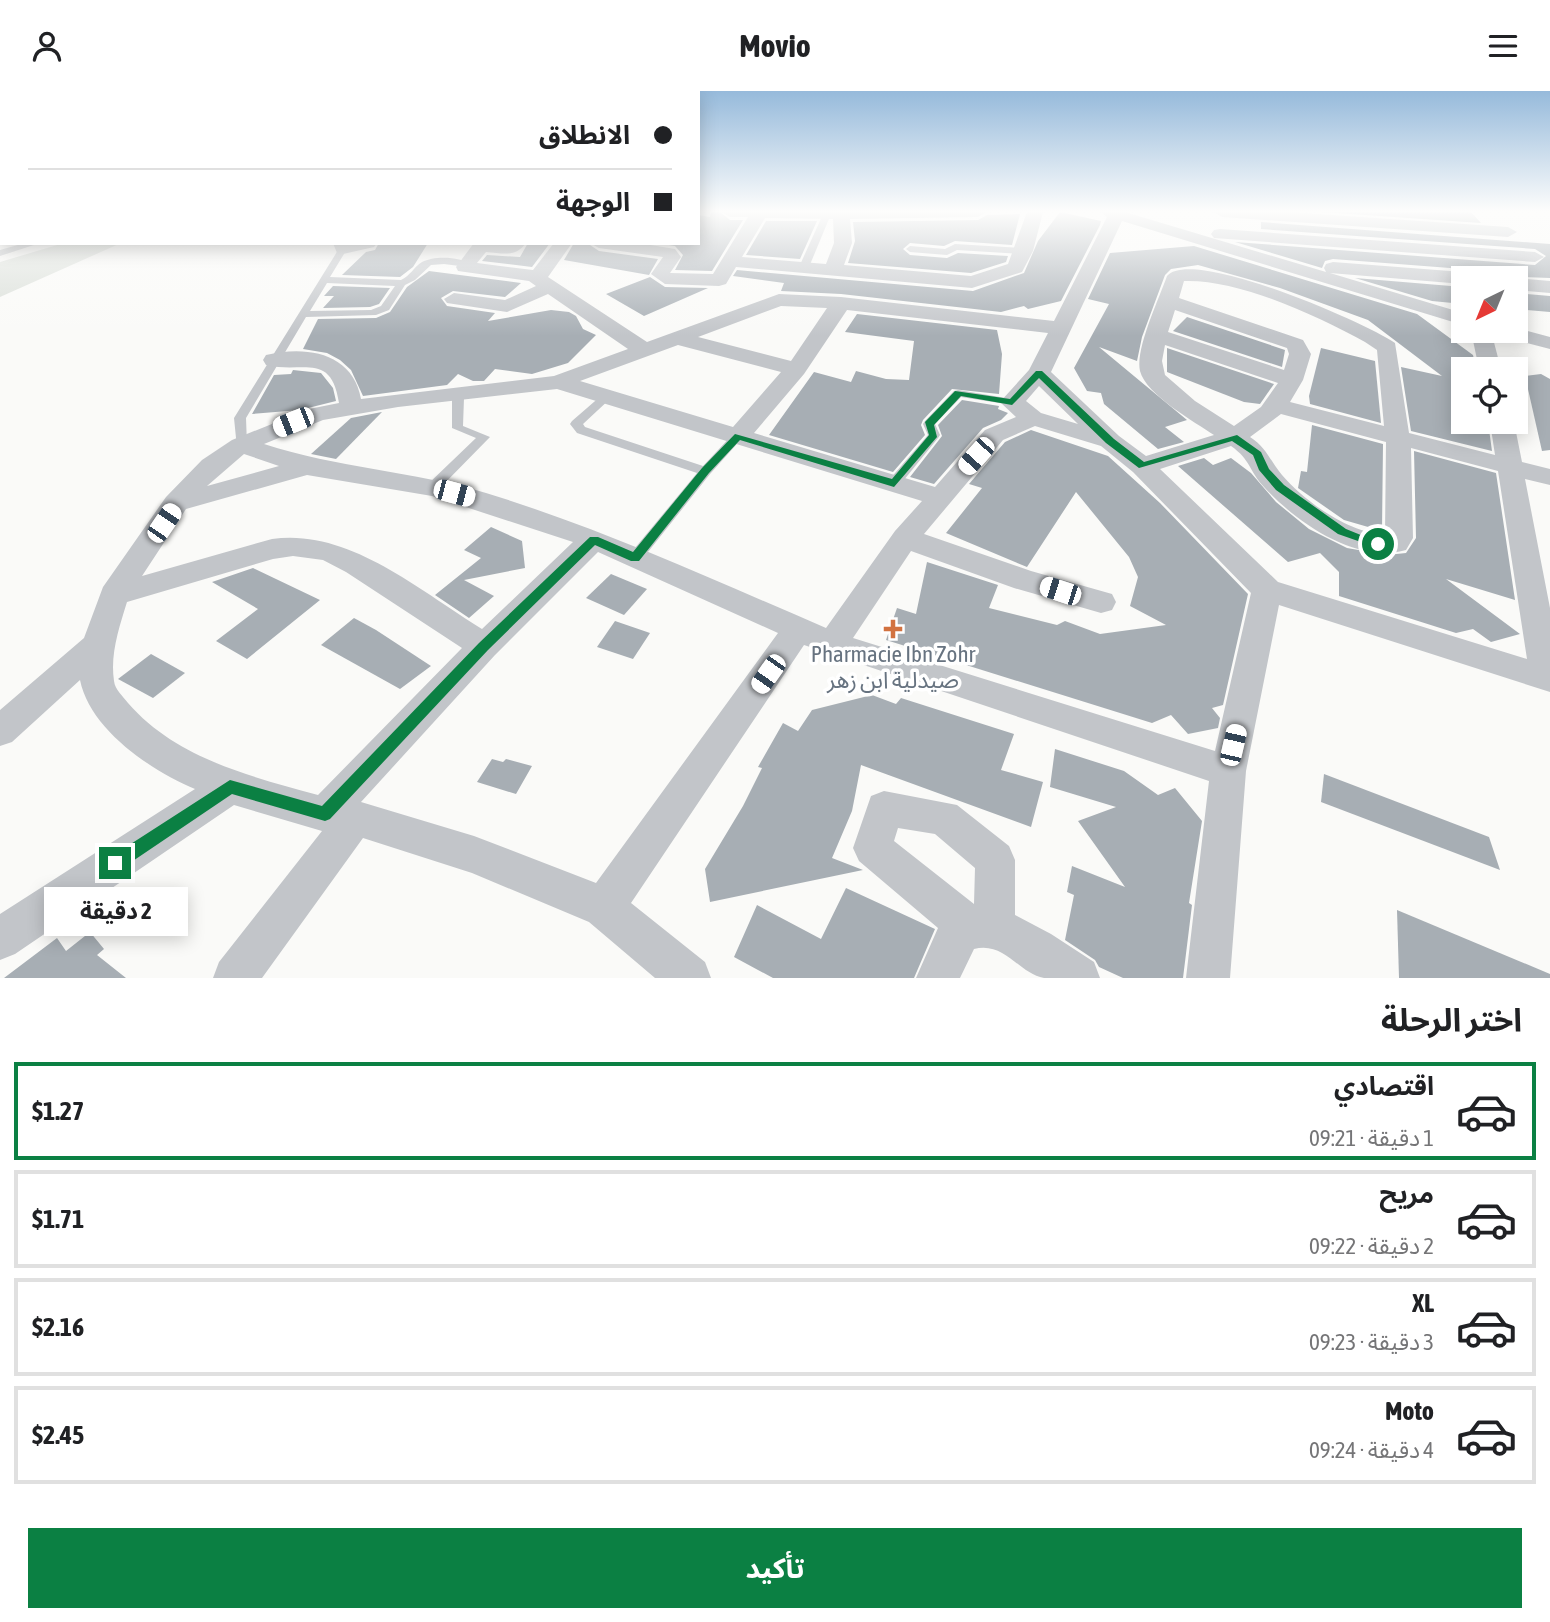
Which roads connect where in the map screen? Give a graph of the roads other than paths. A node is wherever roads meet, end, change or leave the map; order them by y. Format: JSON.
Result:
{"nodes":[{"id":1,"x":338,"y":253,"type":"edge"},
{"id":2,"x":476,"y":253,"type":"edge"},
{"id":3,"x":558,"y":253,"type":"edge"},
{"id":4,"x":664,"y":253,"type":"edge"},
{"id":5,"x":735,"y":253,"type":"edge"},
{"id":6,"x":811,"y":253,"type":"edge"},
{"id":7,"x":841,"y":253,"type":"edge"},
{"id":8,"x":1023,"y":253,"type":"edge"},
{"id":9,"x":1094,"y":253,"type":"edge"},
{"id":10,"x":1245,"y":253,"type":"edge"},
{"id":11,"x":1325,"y":253,"type":"edge"},
{"id":12,"x":1483,"y":253,"type":"edge"},
{"id":13,"x":1531,"y":253,"type":"edge"},
{"id":14,"x":1535,"y":257,"type":"junction"},
{"id":15,"x":730,"y":261,"type":"junction"},
{"id":16,"x":467,"y":264,"type":"junction"},
{"id":17,"x":804,"y":267,"type":"junction"},
{"id":18,"x":832,"y":270,"type":"junction"},
{"id":19,"x":1550,"y":271,"type":"edge"},
{"id":20,"x":1302,"y":272,"type":"junction"},
{"id":21,"x":1336,"y":275,"type":"junction"},
{"id":22,"x":1451,"y":278,"type":"edge"},
{"id":23,"x":324,"y":280,"type":"junction"},
{"id":24,"x":719,"y":280,"type":"junction"},
{"id":25,"x":544,"y":281,"type":"junction"},
{"id":26,"x":401,"y":283,"type":"junction"},
{"id":27,"x":1528,"y":285,"type":"edge"},
{"id":28,"x":1550,"y":287,"type":"edge"},
{"id":29,"x":1280,"y":298,"type":"junction"},
{"id":30,"x":454,"y":299,"type":"dead end"},
{"id":31,"x":1169,"y":301,"type":"junction"},
{"id":32,"x":841,"y":303,"type":"junction"},
{"id":33,"x":747,"y":311,"type":"junction"},
{"id":34,"x":304,"y":314,"type":"junction"},
{"id":35,"x":1451,"y":315,"type":"edge"},
{"id":36,"x":1060,"y":328,"type":"junction"},
{"id":37,"x":1159,"y":336,"type":"junction"},
{"id":38,"x":673,"y":337,"type":"junction"},
{"id":39,"x":1528,"y":337,"type":"edge"},
{"id":40,"x":1550,"y":343,"type":"edge"},
{"id":41,"x":643,"y":349,"type":"junction"},
{"id":42,"x":275,"y":360,"type":"junction"},
{"id":43,"x":796,"y":369,"type":"junction"},
{"id":44,"x":1039,"y":373,"type":"junction"},
{"id":45,"x":1292,"y":380,"type":"junction"},
{"id":46,"x":558,"y":382,"type":"junction"},
{"id":47,"x":458,"y":393,"type":"junction"},
{"id":48,"x":606,"y":397,"type":"junction"},
{"id":49,"x":1278,"y":406,"type":"junction"},
{"id":50,"x":351,"y":407,"type":"junction"},
{"id":51,"x":1022,"y":410,"type":"junction"},
{"id":52,"x":1505,"y":434,"type":"edge"},
{"id":53,"x":738,"y":436,"type":"junction"},
{"id":54,"x":1234,"y":437,"type":"junction"},
{"id":55,"x":1398,"y":439,"type":"junction"},
{"id":56,"x":1110,"y":441,"type":"junction"},
{"id":57,"x":240,"y":445,"type":"junction"},
{"id":58,"x":1142,"y":466,"type":"junction"},
{"id":59,"x":1512,"y":466,"type":"junction"},
{"id":60,"x":307,"y":467,"type":"junction"},
{"id":61,"x":705,"y":471,"type":"junction"},
{"id":62,"x":1550,"y":477,"type":"edge"},
{"id":63,"x":894,"y":483,"type":"junction"},
{"id":64,"x":432,"y":488,"type":"junction"},
{"id":65,"x":939,"y":497,"type":"junction"},
{"id":66,"x":176,"y":503,"type":"junction"},
{"id":67,"x":905,"y":538,"type":"junction"},
{"id":68,"x":594,"y":540,"type":"junction"},
{"id":69,"x":635,"y":558,"type":"junction"},
{"id":70,"x":1267,"y":590,"type":"junction"},
{"id":71,"x":114,"y":595,"type":"junction"},
{"id":72,"x":1101,"y":602,"type":"dead end"},
{"id":73,"x":797,"y":631,"type":"junction"},
{"id":74,"x":832,"y":644,"type":"junction"},
{"id":75,"x":98,"y":645,"type":"junction"},
{"id":76,"x":484,"y":646,"type":"junction"},
{"id":77,"x":1548,"y":678,"type":"edge"},
{"id":78,"x":0,"y":731,"type":"edge"},
{"id":79,"x":1228,"y":771,"type":"junction"},
{"id":80,"x":230,"y":787,"type":"junction"},
{"id":81,"x":340,"y":816,"type":"junction"},
{"id":82,"x":604,"y":907,"type":"junction"},
{"id":83,"x":0,"y":939,"type":"edge"},
{"id":84,"x":235,"y":978,"type":"edge"},
{"id":85,"x":689,"y":978,"type":"edge"},
{"id":86,"x":938,"y":978,"type":"edge"},
{"id":87,"x":1077,"y":978,"type":"edge"},
{"id":88,"x":1208,"y":978,"type":"edge"}],
"edges":[{"from":1,"to":23,"type":"lane"},
{"from":2,"to":16,"type":"street"},
{"from":3,"to":25,"type":"street"},
{"from":4,"to":24,"type":"street"},
{"from":5,"to":15,"type":"street"},
{"from":6,"to":17,"type":"lane"},
{"from":7,"to":18,"type":"street"},
{"from":8,"to":18,"type":"street"},
{"from":9,"to":36,"type":"street"},
{"from":10,"to":20,"type":"street"},
{"from":11,"to":21,"type":"street"},
{"from":12,"to":14,"type":"street"},
{"from":13,"to":14,"type":"street"},
{"from":14,"to":19,"type":"street"},
{"from":15,"to":17,"type":"street"},
{"from":15,"to":24,"type":"street"},
{"from":16,"to":25,"type":"street"},
{"from":16,"to":26,"type":"lane"},
{"from":17,"to":18,"type":"street"},
{"from":20,"to":21,"type":"street"},
{"from":20,"to":29,"type":"street"},
{"from":21,"to":22,"type":"street"},
{"from":21,"to":35,"type":"street"},
{"from":23,"to":26,"type":"lane"},
{"from":23,"to":34,"type":"lane"},
{"from":24,"to":33,"type":"street"},
{"from":25,"to":30,"type":"street"},
{"from":25,"to":41,"type":"street"},
{"from":26,"to":34,"type":"lane"},
{"from":27,"to":28,"type":"street"},
{"from":29,"to":31,"type":"street"},
{"from":29,"to":55,"type":"street"},
{"from":31,"to":37,"type":"street"},
{"from":31,"to":45,"type":"street"},
{"from":32,"to":33,"type":"street"},
{"from":32,"to":36,"type":"street"},
{"from":32,"to":43,"type":"street"},
{"from":33,"to":38,"type":"street"},
{"from":34,"to":42,"type":"lane"},
{"from":36,"to":44,"type":"street"},
{"from":37,"to":45,"type":"street"},
{"from":37,"to":54,"type":"street"},
{"from":38,"to":41,"type":"street"},
{"from":38,"to":43,"type":"street"},
{"from":39,"to":40,"type":"street"},
{"from":41,"to":46,"type":"street"},
{"from":42,"to":50,"type":"street"},
{"from":42,"to":57,"type":"lane"},
{"from":43,"to":53,"type":"street"},
{"from":44,"to":51,"type":"street"},
{"from":44,"to":56,"type":"street"},
{"from":45,"to":49,"type":"street"},
{"from":46,"to":47,"type":"street"},
{"from":46,"to":48,"type":"street"},
{"from":47,"to":50,"type":"street"},
{"from":47,"to":64,"type":"lane"},
{"from":48,"to":53,"type":"street"},
{"from":48,"to":61,"type":"lane"},
{"from":49,"to":54,"type":"street"},
{"from":49,"to":55,"type":"street"},
{"from":50,"to":57,"type":"street"},
{"from":51,"to":56,"type":"street"},
{"from":51,"to":63,"type":"lane"},
{"from":51,"to":65,"type":"street"},
{"from":52,"to":59,"type":"street"},
{"from":53,"to":61,"type":"lane"},
{"from":53,"to":63,"type":"street"},
{"from":54,"to":55,"type":"street"},
{"from":54,"to":58,"type":"street"},
{"from":55,"to":59,"type":"street"},
{"from":56,"to":58,"type":"street"},
{"from":57,"to":60,"type":"street"},
{"from":57,"to":66,"type":"street"},
{"from":58,"to":70,"type":"street"},
{"from":59,"to":62,"type":"street"},
{"from":59,"to":77,"type":"street"},
{"from":60,"to":64,"type":"street"},
{"from":60,"to":66,"type":"street"},
{"from":61,"to":69,"type":"lane"},
{"from":63,"to":65,"type":"street"},
{"from":64,"to":68,"type":"street"},
{"from":65,"to":67,"type":"street"},
{"from":66,"to":71,"type":"street"},
{"from":67,"to":72,"type":"street"},
{"from":67,"to":74,"type":"street"},
{"from":68,"to":69,"type":"street"},
{"from":68,"to":76,"type":"street"},
{"from":69,"to":73,"type":"street"},
{"from":70,"to":77,"type":"street"},
{"from":70,"to":79,"type":"street"},
{"from":71,"to":75,"type":"street"},
{"from":71,"to":76,"type":"street"},
{"from":73,"to":74,"type":"street"},
{"from":73,"to":82,"type":"street"},
{"from":74,"to":79,"type":"street"},
{"from":75,"to":78,"type":"street"},
{"from":75,"to":80,"type":"street"},
{"from":76,"to":81,"type":"street"},
{"from":79,"to":88,"type":"street"},
{"from":80,"to":81,"type":"street"},
{"from":80,"to":83,"type":"street"},
{"from":81,"to":82,"type":"street"},
{"from":81,"to":84,"type":"street"},
{"from":82,"to":85,"type":"street"},
{"from":86,"to":87,"type":"street"}]}
